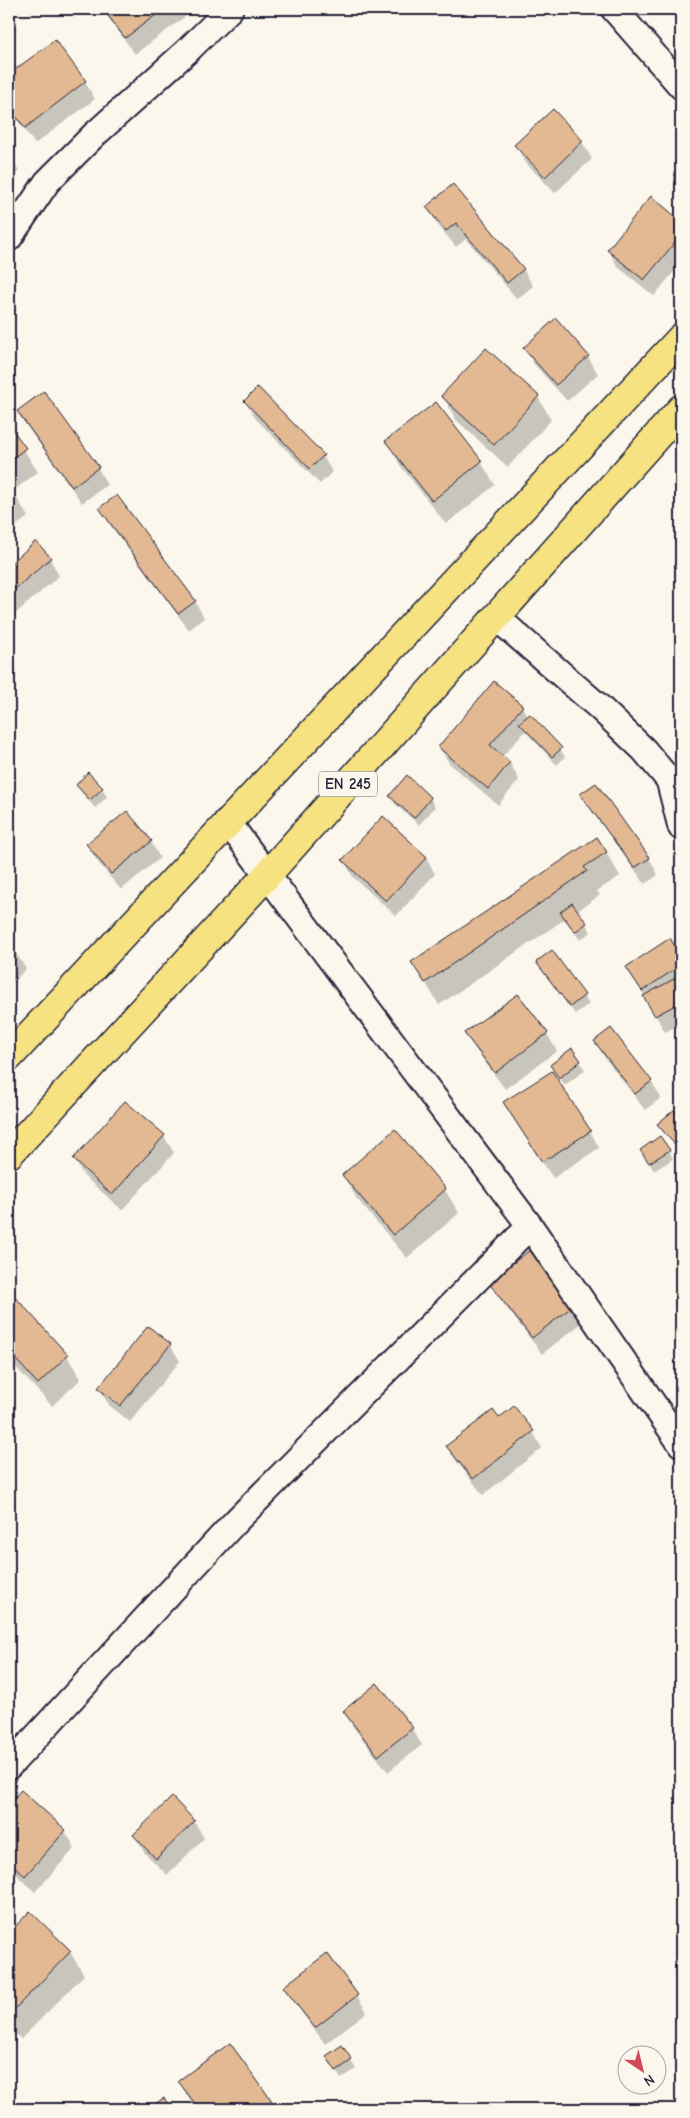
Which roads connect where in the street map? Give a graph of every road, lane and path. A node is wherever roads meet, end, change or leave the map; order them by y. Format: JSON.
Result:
{"nodes":[{"id":1,"x":230,"y":9,"type":"edge"},
{"id":2,"x":614,"y":9,"type":"edge"},
{"id":3,"x":681,"y":86,"type":"edge"},
{"id":4,"x":9,"y":238,"type":"edge"},
{"id":5,"x":681,"y":338,"type":"edge"},
{"id":6,"x":681,"y":408,"type":"edge"},
{"id":7,"x":496,"y":617,"type":"junction"},
{"id":8,"x":680,"y":816,"type":"edge"},
{"id":9,"x":227,"y":821,"type":"junction"},
{"id":10,"x":268,"y":874,"type":"junction"},
{"id":11,"x":9,"y":1057,"type":"edge"},
{"id":12,"x":9,"y":1154,"type":"edge"},
{"id":13,"x":530,"y":1226,"type":"junction"},
{"id":14,"x":681,"y":1444,"type":"edge"},
{"id":15,"x":9,"y":1766,"type":"edge"}],
"edges":[{"from":1,"to":4,"type":"street"},
{"from":2,"to":3,"type":"street"},
{"from":5,"to":9,"type":"main road"},
{"from":6,"to":7,"type":"main road","number":"EN 245"},
{"from":7,"to":8,"type":"street"},
{"from":7,"to":10,"type":"main road","number":"EN 245"},
{"from":9,"to":10,"type":"street"},
{"from":9,"to":11,"type":"main road"},
{"from":10,"to":12,"type":"main road","number":"EN 245"},
{"from":10,"to":13,"type":"street"},
{"from":13,"to":14,"type":"street"},
{"from":13,"to":15,"type":"street"}]}
